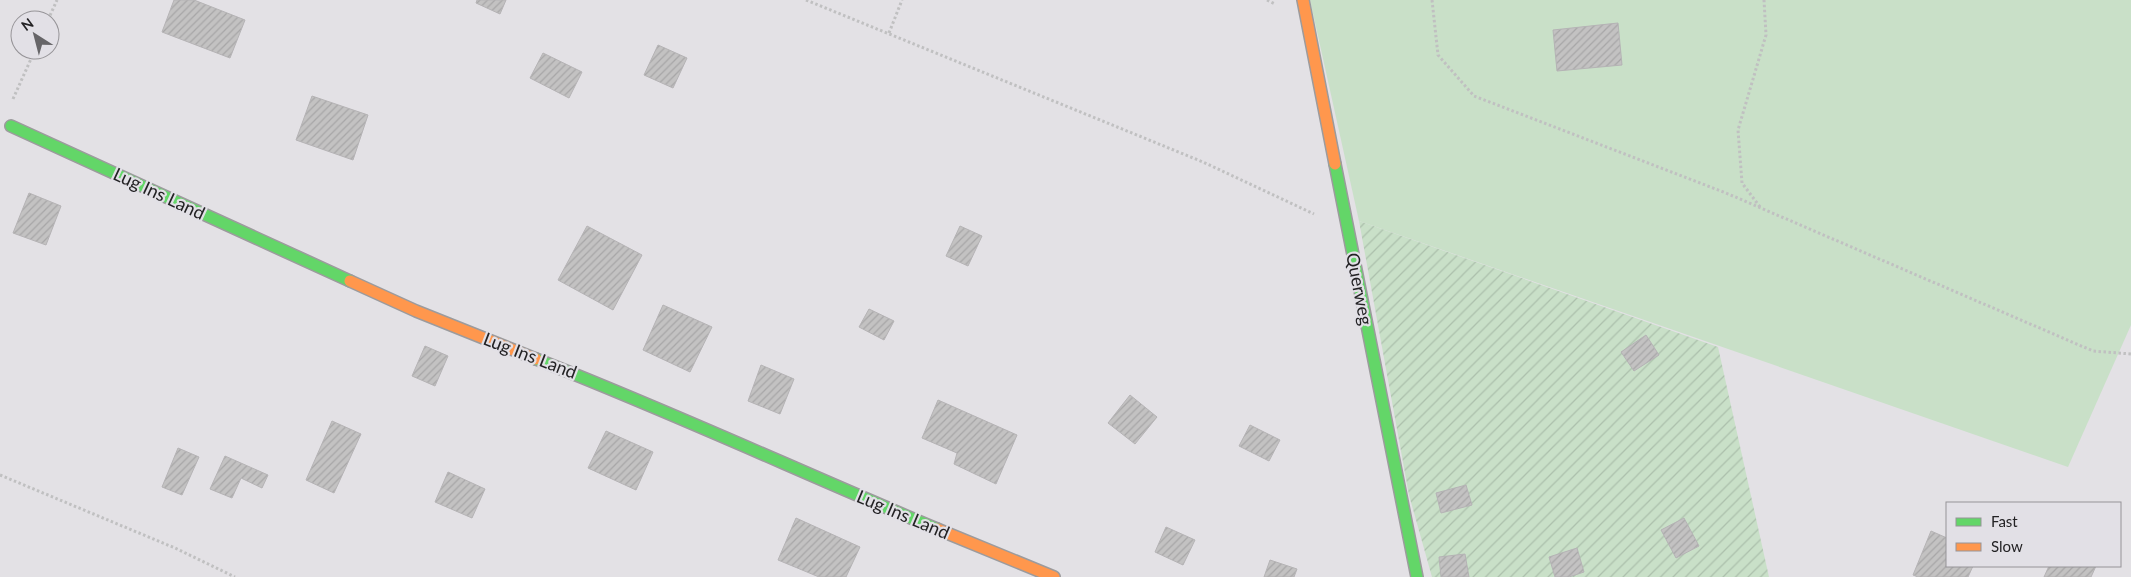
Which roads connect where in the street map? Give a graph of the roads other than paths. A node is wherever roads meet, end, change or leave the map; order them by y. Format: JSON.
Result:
{"nodes":[{"id":1,"x":1303,"y":0,"type":"edge"},
{"id":2,"x":11,"y":126,"type":"dead end"},
{"id":3,"x":1054,"y":577,"type":"edge"},
{"id":4,"x":1417,"y":577,"type":"edge"}],
"edges":[{"from":1,"to":4,"type":"street","name":"Querweg"},
{"from":2,"to":3,"type":"street","name":"Lug Ins Land"}]}
